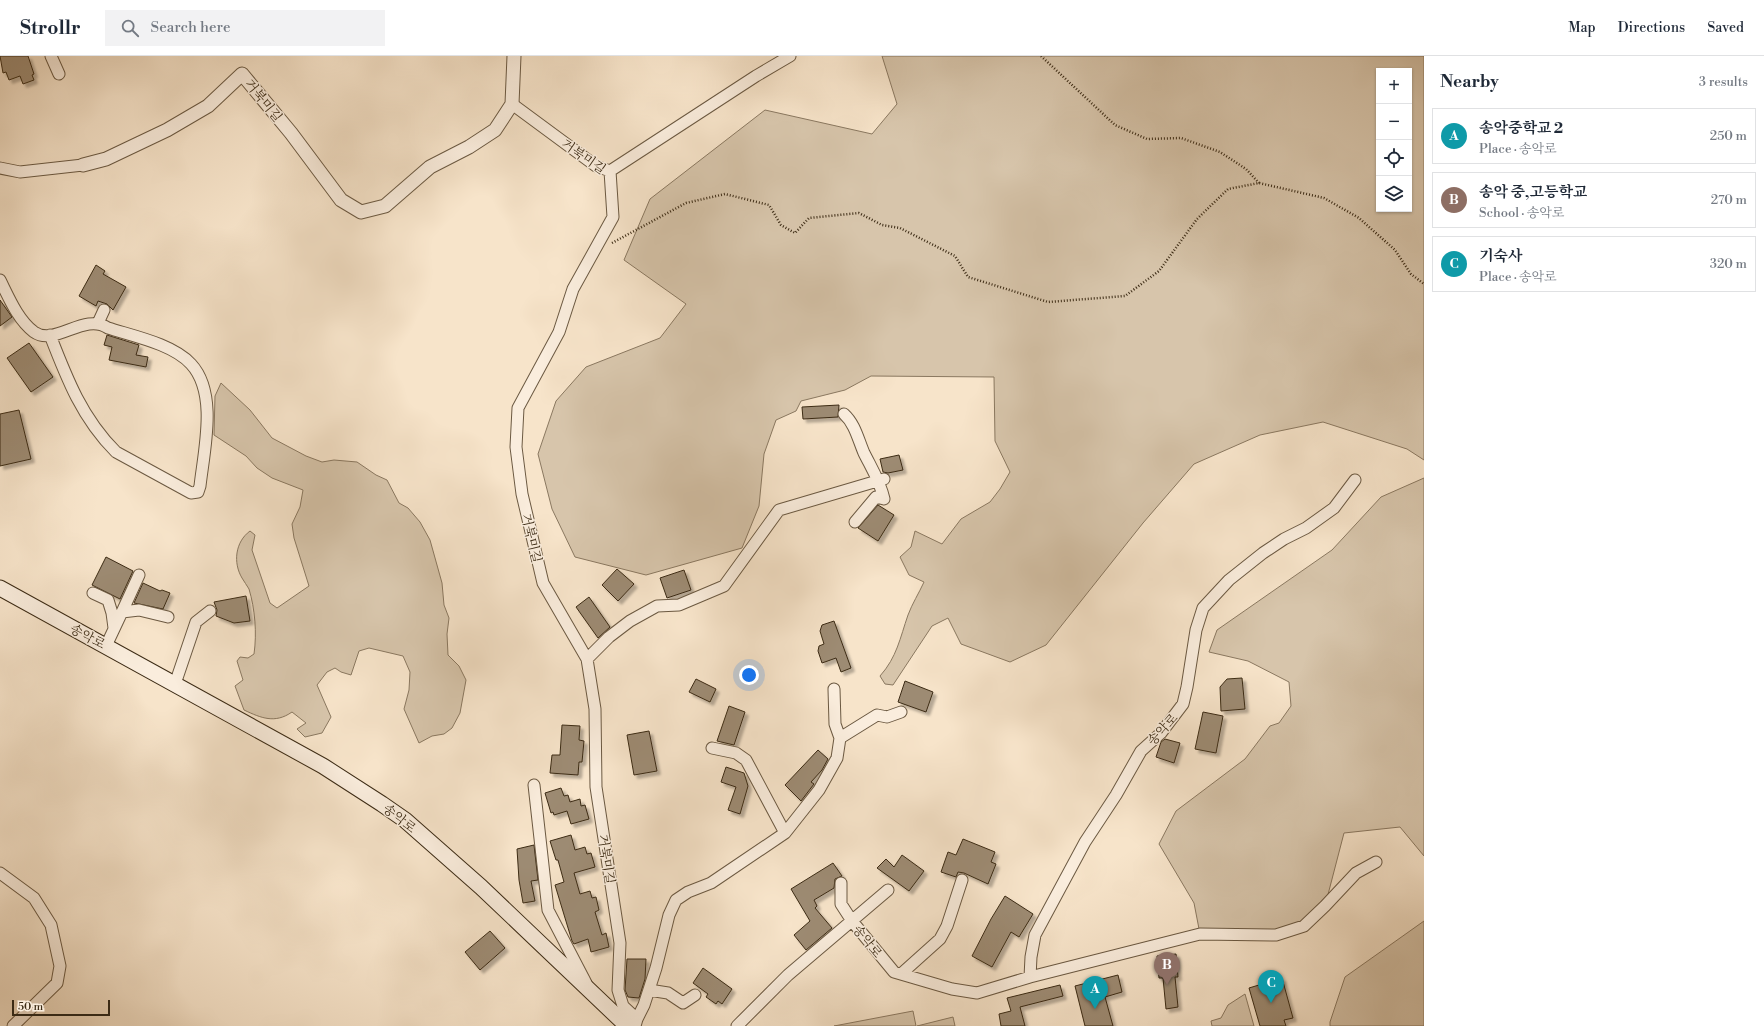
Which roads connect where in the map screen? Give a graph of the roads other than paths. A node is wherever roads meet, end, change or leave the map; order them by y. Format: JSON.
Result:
{"nodes":[{"id":1,"x":51,"y":56,"type":"edge"},
{"id":2,"x":514,"y":56,"type":"edge"},
{"id":3,"x":790,"y":56,"type":"edge"},
{"id":4,"x":59,"y":74,"type":"dead end"},
{"id":5,"x":512,"y":104,"type":"junction"},
{"id":6,"x":83,"y":165,"type":"joint"},
{"id":7,"x":0,"y":168,"type":"edge"},
{"id":8,"x":610,"y":171,"type":"junction"},
{"id":9,"x":0,"y":280,"type":"edge"},
{"id":10,"x":104,"y":310,"type":"dead end"},
{"id":11,"x":98,"y":323,"type":"junction"},
{"id":12,"x":50,"y":335,"type":"junction"},
{"id":13,"x":844,"y":414,"type":"dead end"},
{"id":14,"x":882,"y":480,"type":"junction"},
{"id":15,"x":1355,"y":480,"type":"dead end"},
{"id":16,"x":855,"y":522,"type":"dead end"},
{"id":17,"x":139,"y":575,"type":"dead end"},
{"id":18,"x":0,"y":588,"type":"edge"},
{"id":19,"x":93,"y":593,"type":"dead end"},
{"id":20,"x":0,"y":594,"type":"edge"},
{"id":21,"x":210,"y":611,"type":"dead end"},
{"id":22,"x":122,"y":612,"type":"junction"},
{"id":23,"x":168,"y":617,"type":"dead end"},
{"id":24,"x":114,"y":628,"type":"junction"},
{"id":25,"x":106,"y":646,"type":"junction"},
{"id":26,"x":587,"y":659,"type":"junction"},
{"id":27,"x":175,"y":684,"type":"junction"},
{"id":28,"x":834,"y":689,"type":"dead end"},
{"id":29,"x":901,"y":712,"type":"dead end"},
{"id":30,"x":840,"y":738,"type":"junction"},
{"id":31,"x":712,"y":748,"type":"dead end"},
{"id":32,"x":534,"y":785,"type":"dead end"},
{"id":33,"x":785,"y":833,"type":"junction"},
{"id":34,"x":1376,"y":862,"type":"dead end"},
{"id":35,"x":0,"y":873,"type":"edge"},
{"id":36,"x":962,"y":880,"type":"dead end"},
{"id":37,"x":841,"y":883,"type":"dead end"},
{"id":38,"x":888,"y":890,"type":"dead end"},
{"id":39,"x":852,"y":921,"type":"junction"},
{"id":40,"x":901,"y":974,"type":"junction"},
{"id":41,"x":1030,"y":977,"type":"junction"},
{"id":42,"x":649,"y":990,"type":"junction"},
{"id":43,"x":592,"y":994,"type":"junction"},
{"id":44,"x":695,"y":995,"type":"dead end"},
{"id":45,"x":633,"y":1024,"type":"edge"},
{"id":46,"x":13,"y":1026,"type":"edge"},
{"id":47,"x":617,"y":1026,"type":"edge"},
{"id":48,"x":737,"y":1026,"type":"edge"}],
"edges":[{"from":1,"to":4,"type":"street"},
{"from":2,"to":5,"type":"street"},
{"from":3,"to":8,"type":"street"},
{"from":5,"to":6,"type":"street","name":"거북미길"},
{"from":5,"to":8,"type":"street","name":"거북미길"},
{"from":6,"to":7,"type":"street"},
{"from":8,"to":26,"type":"street","name":"거북미길"},
{"from":9,"to":12,"type":"street"},
{"from":10,"to":11,"type":"street"},
{"from":11,"to":12,"type":"street"},
{"from":11,"to":12,"type":"street"},
{"from":13,"to":14,"type":"street"},
{"from":14,"to":16,"type":"street"},
{"from":14,"to":26,"type":"street"},
{"from":15,"to":41,"type":"street","name":"송악로"},
{"from":17,"to":22,"type":"street"},
{"from":18,"to":25,"type":"main road","name":"송악로"},
{"from":19,"to":24,"type":"street"},
{"from":20,"to":47,"type":"main road"},
{"from":21,"to":27,"type":"street"},
{"from":22,"to":23,"type":"street"},
{"from":22,"to":24,"type":"street"},
{"from":24,"to":25,"type":"street"},
{"from":25,"to":27,"type":"main road","name":"송악로"},
{"from":26,"to":45,"type":"street","name":"거북미길"},
{"from":27,"to":43,"type":"main road","name":"송악로"},
{"from":28,"to":30,"type":"street"},
{"from":29,"to":30,"type":"street"},
{"from":30,"to":33,"type":"street"},
{"from":31,"to":33,"type":"street"},
{"from":32,"to":43,"type":"street","name":"송악로"},
{"from":33,"to":42,"type":"street"},
{"from":34,"to":41,"type":"street","name":"송악로"},
{"from":35,"to":46,"type":"street"},
{"from":36,"to":40,"type":"street"},
{"from":37,"to":39,"type":"street"},
{"from":38,"to":39,"type":"street"},
{"from":39,"to":40,"type":"street","name":"송악로"},
{"from":39,"to":48,"type":"street","name":"송악로"},
{"from":40,"to":41,"type":"street","name":"송악로"},
{"from":42,"to":44,"type":"street"},
{"from":42,"to":45,"type":"street"},
{"from":43,"to":45,"type":"main road","name":"송악로"}]}
